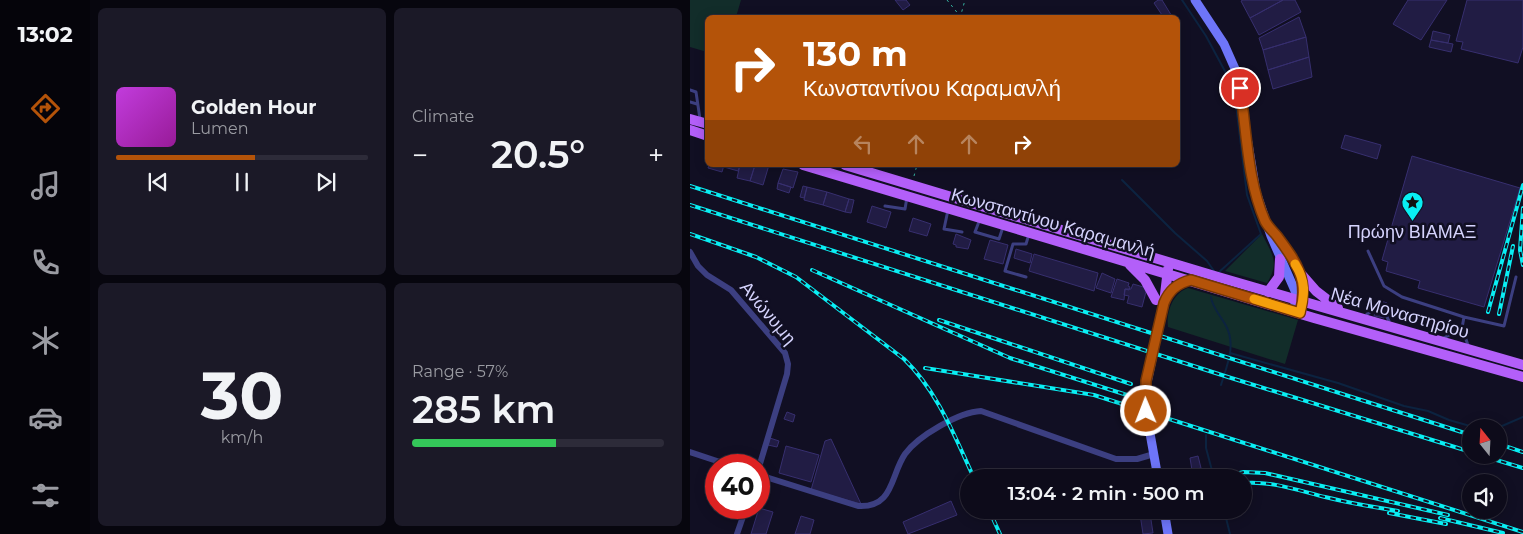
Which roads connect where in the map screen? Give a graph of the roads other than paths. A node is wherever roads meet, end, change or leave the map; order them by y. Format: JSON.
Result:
{"nodes":[{"id":1,"x":1196,"y":0,"type":"edge"},
{"id":2,"x":690,"y":90,"type":"edge"},
{"id":3,"x":690,"y":102,"type":"edge"},
{"id":4,"x":698,"y":104,"type":"junction"},
{"id":5,"x":699,"y":121,"type":"edge"},
{"id":6,"x":691,"y":133,"type":"edge"},
{"id":7,"x":705,"y":135,"type":"edge"},
{"id":8,"x":810,"y":167,"type":"edge"},
{"id":9,"x":852,"y":167,"type":"edge"},
{"id":10,"x":907,"y":197,"type":"junction"},
{"id":11,"x":885,"y":206,"type":"dead end"},
{"id":12,"x":948,"y":209,"type":"junction"},
{"id":13,"x":1266,"y":223,"type":"junction"},
{"id":14,"x":962,"y":232,"type":"dead end"},
{"id":15,"x":1029,"y":234,"type":"junction"},
{"id":16,"x":1368,"y":251,"type":"dead end"},
{"id":17,"x":690,"y":252,"type":"edge"},
{"id":18,"x":1280,"y":259,"type":"junction"},
{"id":19,"x":1123,"y":260,"type":"junction"},
{"id":20,"x":1166,"y":260,"type":"junction"},
{"id":21,"x":1163,"y":272,"type":"junction"},
{"id":22,"x":1302,"y":275,"type":"junction"},
{"id":23,"x":1026,"y":277,"type":"dead end"},
{"id":24,"x":1516,"y":277,"type":"dead end"},
{"id":25,"x":1191,"y":280,"type":"junction"},
{"id":26,"x":1268,"y":292,"type":"junction"},
{"id":27,"x":1300,"y":301,"type":"junction"},
{"id":28,"x":1160,"y":302,"type":"junction"},
{"id":29,"x":1297,"y":312,"type":"junction"},
{"id":30,"x":1367,"y":314,"type":"dead end"},
{"id":31,"x":1350,"y":315,"type":"junction"},
{"id":32,"x":1464,"y":317,"type":"junction"},
{"id":33,"x":1389,"y":320,"type":"dead end"},
{"id":34,"x":1462,"y":328,"type":"junction"},
{"id":35,"x":1438,"y":342,"type":"junction"},
{"id":36,"x":1470,"y":351,"type":"junction"},
{"id":37,"x":1523,"y":365,"type":"edge"},
{"id":38,"x":1523,"y":377,"type":"edge"},
{"id":39,"x":690,"y":452,"type":"edge"},
{"id":40,"x":763,"y":454,"type":"edge"},
{"id":41,"x":1154,"y":454,"type":"junction"},
{"id":42,"x":705,"y":457,"type":"edge"},
{"id":43,"x":1156,"y":469,"type":"edge"},
{"id":44,"x":770,"y":478,"type":"edge"},
{"id":45,"x":742,"y":519,"type":"edge"},
{"id":46,"x":1166,"y":519,"type":"edge"},
{"id":47,"x":737,"y":534,"type":"edge"},
{"id":48,"x":1168,"y":534,"type":"edge"}],
"edges":[{"from":1,"to":13,"type":"main road"},
{"from":2,"to":4,"type":"lane"},
{"from":3,"to":4,"type":"lane"},
{"from":4,"to":5,"type":"lane"},
{"from":6,"to":7,"type":"main road"},
{"from":8,"to":10,"type":"main road","name":"Κωνσταντίνου Καραμανλή"},
{"from":9,"to":20,"type":"main road","name":"Κωνσταντίνου Καραμανλή"},
{"from":10,"to":11,"type":"lane"},
{"from":10,"to":12,"type":"main road","name":"Κωνσταντίνου Καραμανλή"},
{"from":12,"to":14,"type":"lane"},
{"from":12,"to":15,"type":"main road","name":"Κωνσταντίνου Καραμανλή"},
{"from":13,"to":18,"type":"main road"},
{"from":13,"to":22,"type":"main road"},
{"from":15,"to":19,"type":"main road","name":"Κωνσταντίνου Καραμανλή"},
{"from":15,"to":23,"type":"lane"},
{"from":16,"to":32,"type":"lane"},
{"from":17,"to":40,"type":"street","name":"Ανώνυμη"},
{"from":18,"to":26,"type":"main road"},
{"from":18,"to":27,"type":"main road"},
{"from":19,"to":21,"type":"main road","name":"Κωνσταντίνου Καραμανλή"},
{"from":19,"to":28,"type":"main road"},
{"from":20,"to":21,"type":"main road"},
{"from":20,"to":26,"type":"main road","name":"Κωνσταντίνου Καραμανλή"},
{"from":21,"to":25,"type":"main road","name":"Κωνσταντίνου Καραμανλή"},
{"from":21,"to":28,"type":"main road"},
{"from":22,"to":27,"type":"main road"},
{"from":22,"to":31,"type":"main road"},
{"from":24,"to":32,"type":"lane"},
{"from":25,"to":28,"type":"main road"},
{"from":25,"to":29,"type":"main road","name":"Κωνσταντίνου Καραμανλή"},
{"from":26,"to":27,"type":"main road","name":"Νέα Μοναστηρίου"},
{"from":27,"to":29,"type":"main road"},
{"from":27,"to":31,"type":"main road","name":"Νέα Μοναστηρίου"},
{"from":28,"to":41,"type":"main road"},
{"from":29,"to":38,"type":"main road","name":"Νέα Μοναστηρίου"},
{"from":30,"to":33,"type":"lane"},
{"from":31,"to":35,"type":"main road","name":"Νέα Μοναστηρίου"},
{"from":32,"to":34,"type":"lane"},
{"from":34,"to":35,"type":"lane"},
{"from":34,"to":36,"type":"lane"},
{"from":35,"to":36,"type":"main road","name":"Νέα Μοναστηρίου"},
{"from":36,"to":37,"type":"main road","name":"Νέα Μοναστηρίου"},
{"from":39,"to":42,"type":"street"},
{"from":41,"to":43,"type":"main road"},
{"from":41,"to":44,"type":"street"},
{"from":45,"to":47,"type":"street"},
{"from":46,"to":48,"type":"main road"}]}
